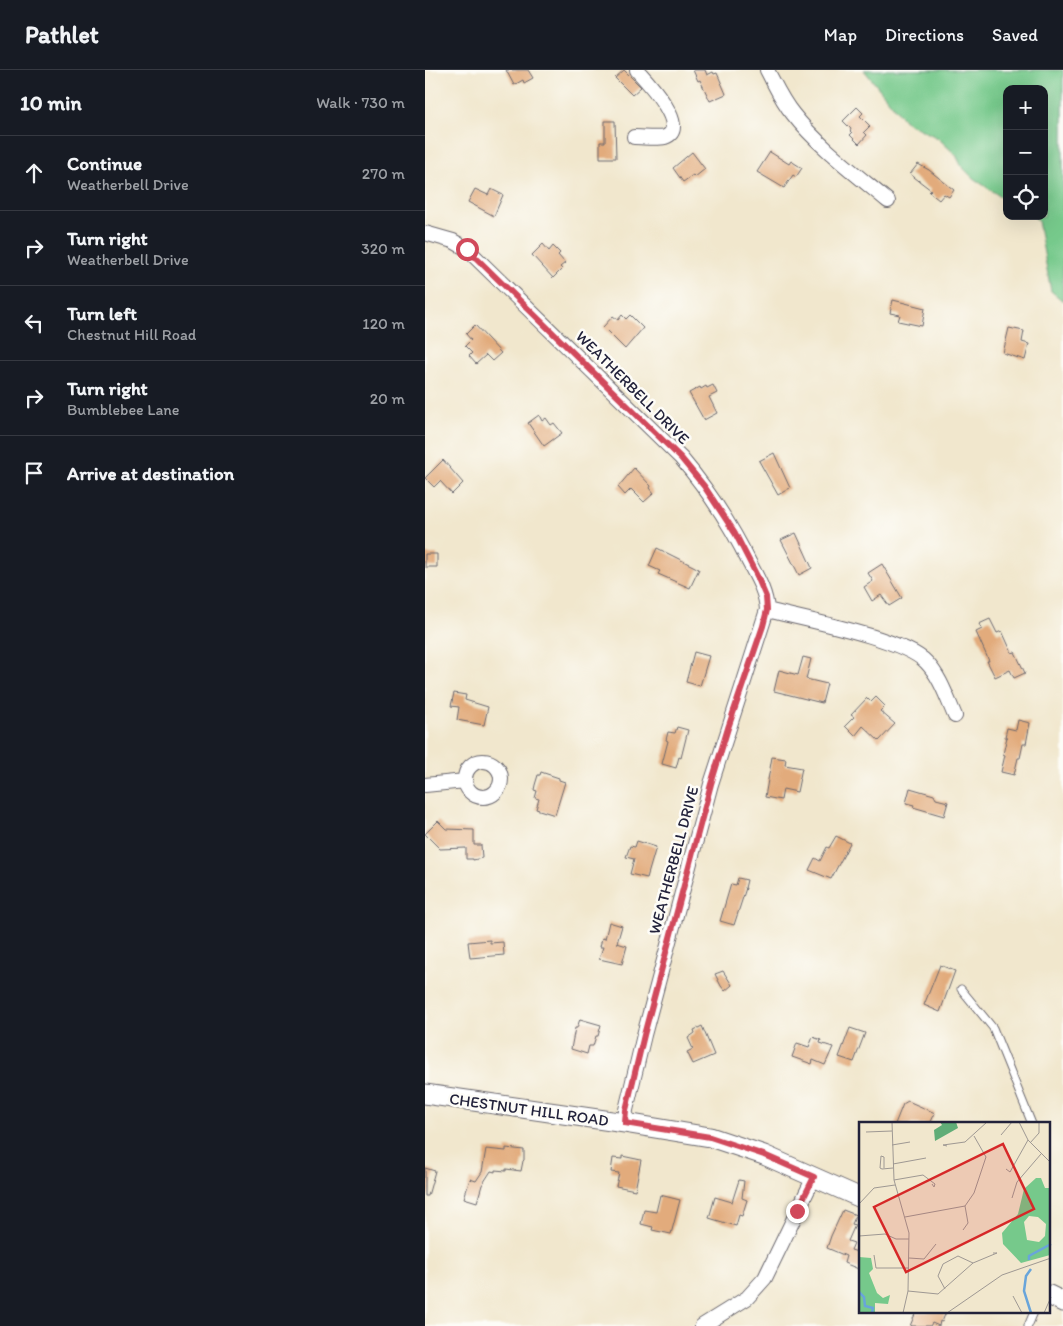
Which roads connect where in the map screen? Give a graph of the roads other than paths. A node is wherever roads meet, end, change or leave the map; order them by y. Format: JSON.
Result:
{"nodes":[{"id":1,"x":637,"y":70,"type":"edge"},
{"id":2,"x":767,"y":70,"type":"edge"},
{"id":3,"x":634,"y":137,"type":"dead end"},
{"id":4,"x":888,"y":201,"type":"dead end"},
{"id":5,"x":425,"y":233,"type":"edge"},
{"id":6,"x":767,"y":610,"type":"junction"},
{"id":7,"x":955,"y":716,"type":"dead end"},
{"id":8,"x":465,"y":781,"type":"dead end"},
{"id":9,"x":425,"y":786,"type":"edge"},
{"id":10,"x":961,"y":989,"type":"dead end"},
{"id":11,"x":425,"y":1094,"type":"edge"},
{"id":12,"x":1031,"y":1122,"type":"edge"},
{"id":13,"x":625,"y":1123,"type":"junction"},
{"id":14,"x":814,"y":1177,"type":"junction"},
{"id":15,"x":859,"y":1197,"type":"edge"},
{"id":16,"x":1051,"y":1296,"type":"edge"},
{"id":17,"x":1063,"y":1302,"type":"edge"},
{"id":18,"x":1033,"y":1314,"type":"edge"},
{"id":19,"x":702,"y":1326,"type":"edge"},
{"id":20,"x":1027,"y":1326,"type":"edge"}],
"edges":[{"from":1,"to":3,"type":"street"},
{"from":2,"to":4,"type":"street"},
{"from":5,"to":6,"type":"street","name":"WEATHERBELL DRIVE"},
{"from":6,"to":7,"type":"street"},
{"from":6,"to":13,"type":"street","name":"WEATHERBELL DRIVE"},
{"from":8,"to":9,"type":"street"},
{"from":10,"to":12,"type":"lane"},
{"from":11,"to":13,"type":"main road","name":"CHESTNUT HILL ROAD"},
{"from":13,"to":14,"type":"main road","name":"CHESTNUT HILL ROAD"},
{"from":14,"to":15,"type":"main road","name":"CHESTNUT HILL ROAD"},
{"from":14,"to":19,"type":"street"},
{"from":16,"to":17,"type":"main road"},
{"from":18,"to":20,"type":"lane"}]}
